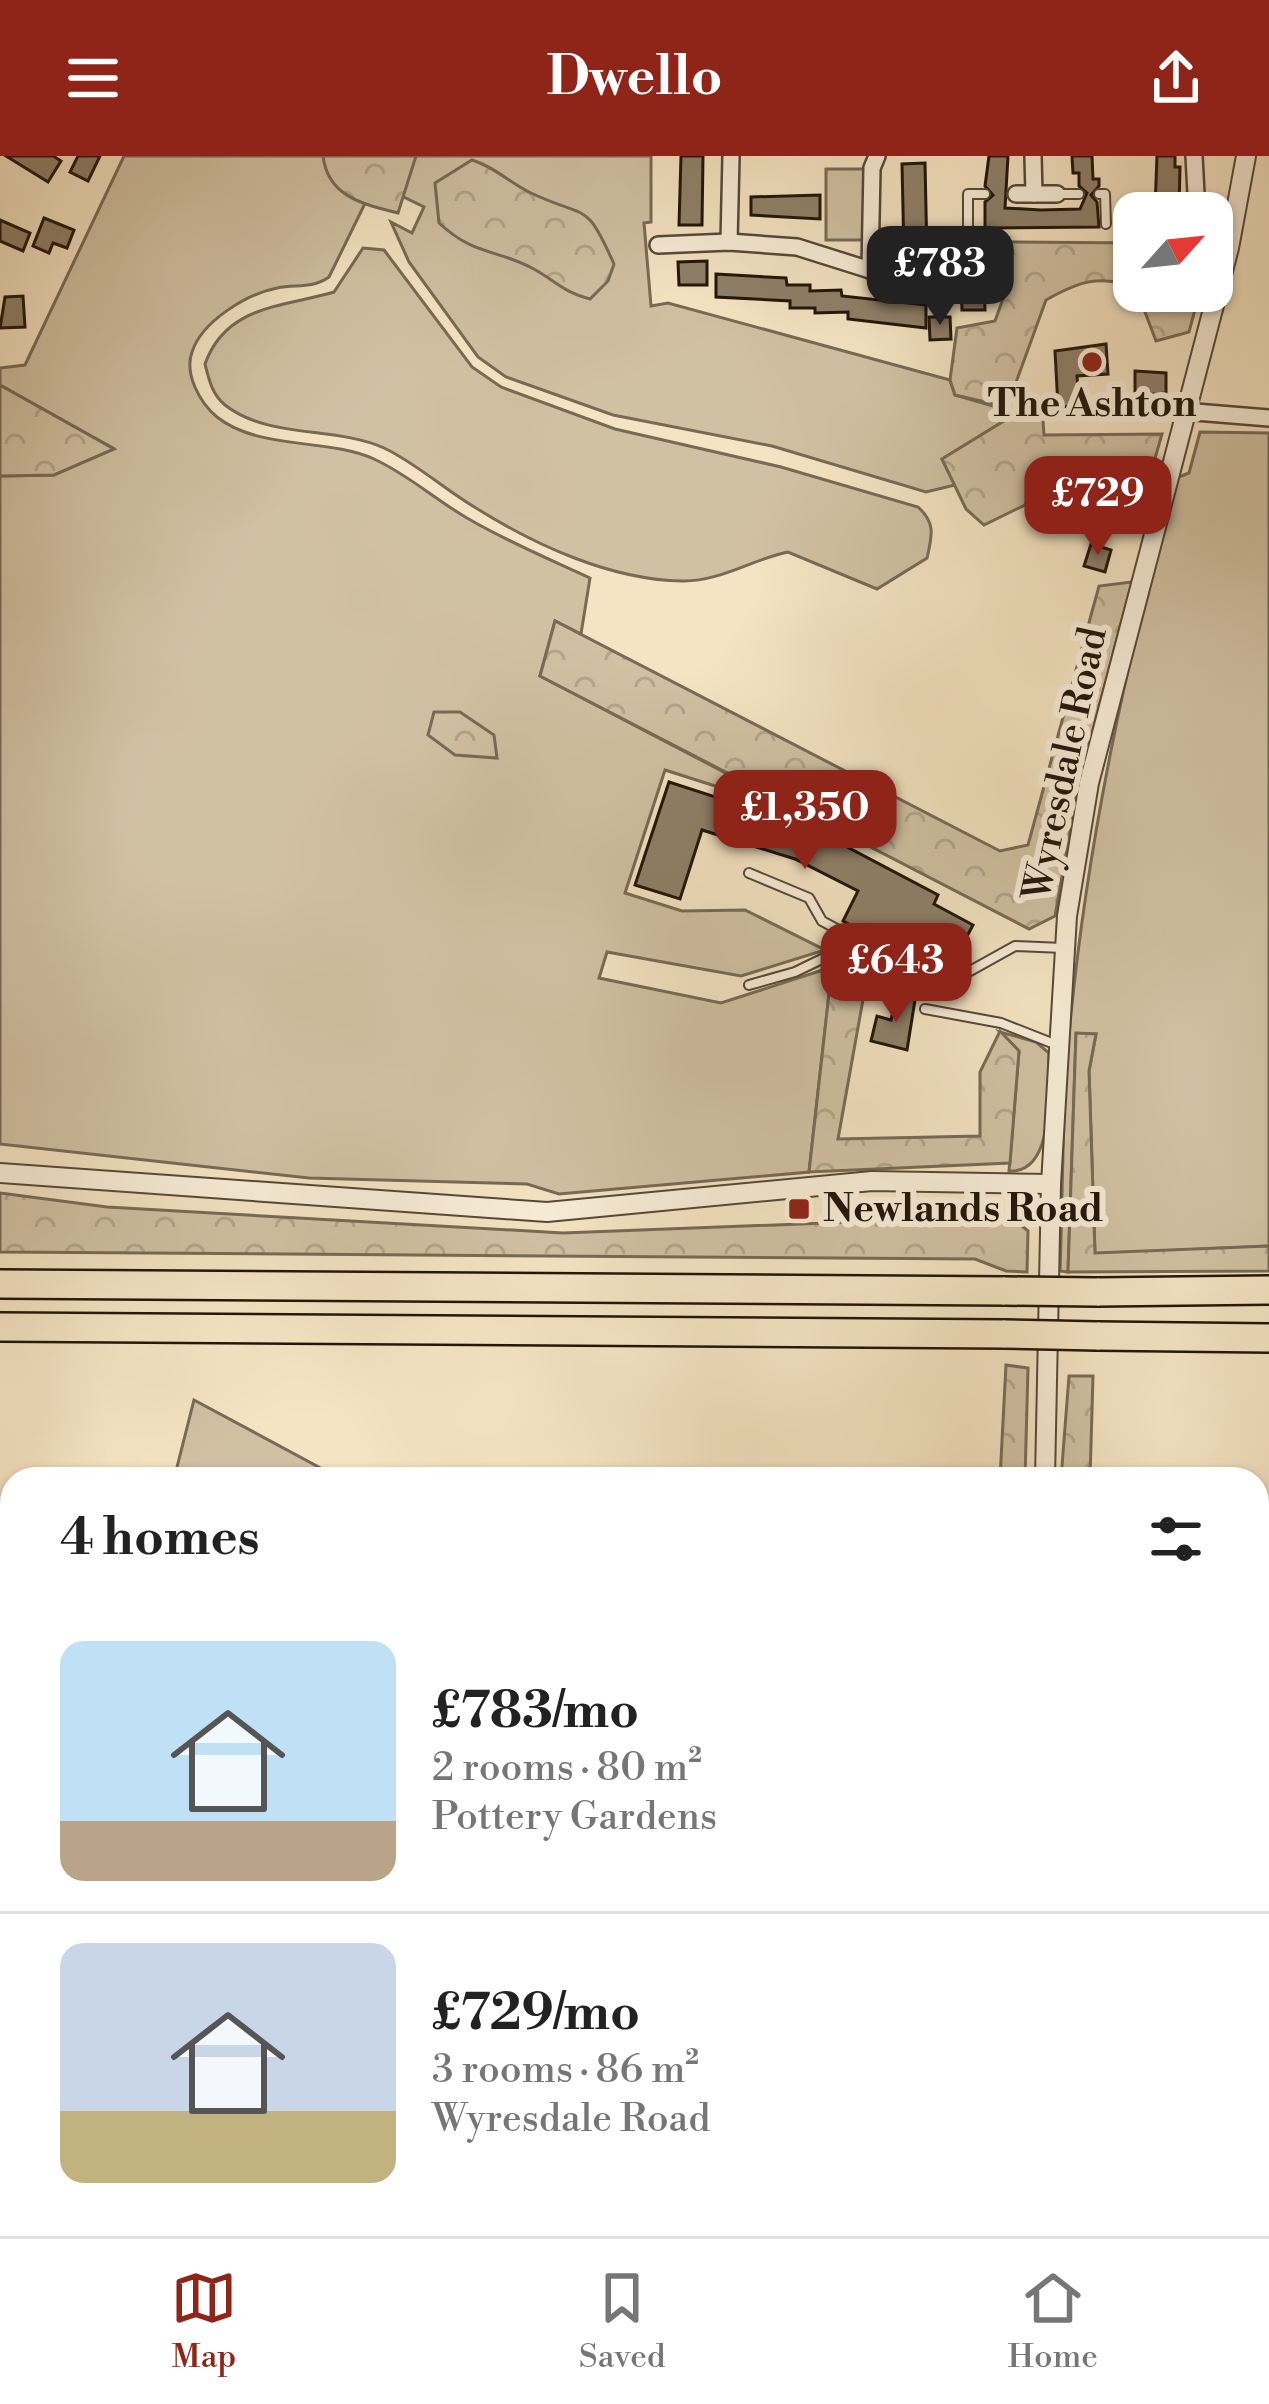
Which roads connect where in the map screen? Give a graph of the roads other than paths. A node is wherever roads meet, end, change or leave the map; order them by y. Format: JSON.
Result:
{"nodes":[{"id":1,"x":731,"y":156,"type":"edge"},
{"id":2,"x":877,"y":156,"type":"edge"},
{"id":3,"x":1033,"y":156,"type":"edge"},
{"id":4,"x":1194,"y":156,"type":"edge"},
{"id":5,"x":1246,"y":156,"type":"edge"},
{"id":6,"x":1196,"y":192,"type":"edge"},
{"id":7,"x":985,"y":194,"type":"dead end"},
{"id":8,"x":1057,"y":194,"type":"joint"},
{"id":9,"x":1079,"y":194,"type":"dead end"},
{"id":10,"x":1099,"y":194,"type":"dead end"},
{"id":11,"x":1106,"y":224,"type":"dead end"},
{"id":12,"x":729,"y":242,"type":"junction"},
{"id":13,"x":968,"y":242,"type":"dead end"},
{"id":14,"x":658,"y":245,"type":"dead end"},
{"id":15,"x":870,"y":270,"type":"junction"},
{"id":16,"x":936,"y":284,"type":"dead end"},
{"id":17,"x":1184,"y":410,"type":"junction"},
{"id":18,"x":1269,"y":418,"type":"edge"},
{"id":19,"x":749,"y":873,"type":"dead end"},
{"id":20,"x":859,"y":941,"type":"junction"},
{"id":21,"x":1065,"y":948,"type":"junction"},
{"id":22,"x":749,"y":985,"type":"dead end"},
{"id":23,"x":925,"y":1010,"type":"dead end"},
{"id":24,"x":1059,"y":1046,"type":"junction"},
{"id":25,"x":0,"y":1172,"type":"edge"},
{"id":26,"x":1051,"y":1184,"type":"junction"},
{"id":27,"x":0,"y":1284,"type":"edge"},
{"id":28,"x":1269,"y":1290,"type":"edge"},
{"id":29,"x":0,"y":1327,"type":"edge"},
{"id":30,"x":1269,"y":1338,"type":"edge"},
{"id":31,"x":1046,"y":1467,"type":"edge"}],
"edges":[{"from":1,"to":12,"type":"street"},
{"from":2,"to":15,"type":"street"},
{"from":3,"to":8,"type":"street"},
{"from":4,"to":6,"type":"street"},
{"from":5,"to":17,"type":"street","name":"Wyresdale Road"},
{"from":7,"to":13,"type":"lane"},
{"from":8,"to":9,"type":"lane"},
{"from":10,"to":11,"type":"lane"},
{"from":12,"to":14,"type":"street"},
{"from":12,"to":15,"type":"street"},
{"from":15,"to":16,"type":"street"},
{"from":17,"to":18,"type":"street"},
{"from":17,"to":21,"type":"street","name":"Wyresdale Road"},
{"from":19,"to":20,"type":"lane"},
{"from":20,"to":21,"type":"lane"},
{"from":20,"to":22,"type":"lane"},
{"from":21,"to":24,"type":"street","name":"Wyresdale Road"},
{"from":23,"to":24,"type":"lane"},
{"from":24,"to":26,"type":"street","name":"Wyresdale Road"},
{"from":25,"to":26,"type":"street"},
{"from":26,"to":31,"type":"street","name":"Wyresdale Road"},
{"from":27,"to":28,"type":"highway","bridge":true},
{"from":29,"to":30,"type":"highway","bridge":true}]}
